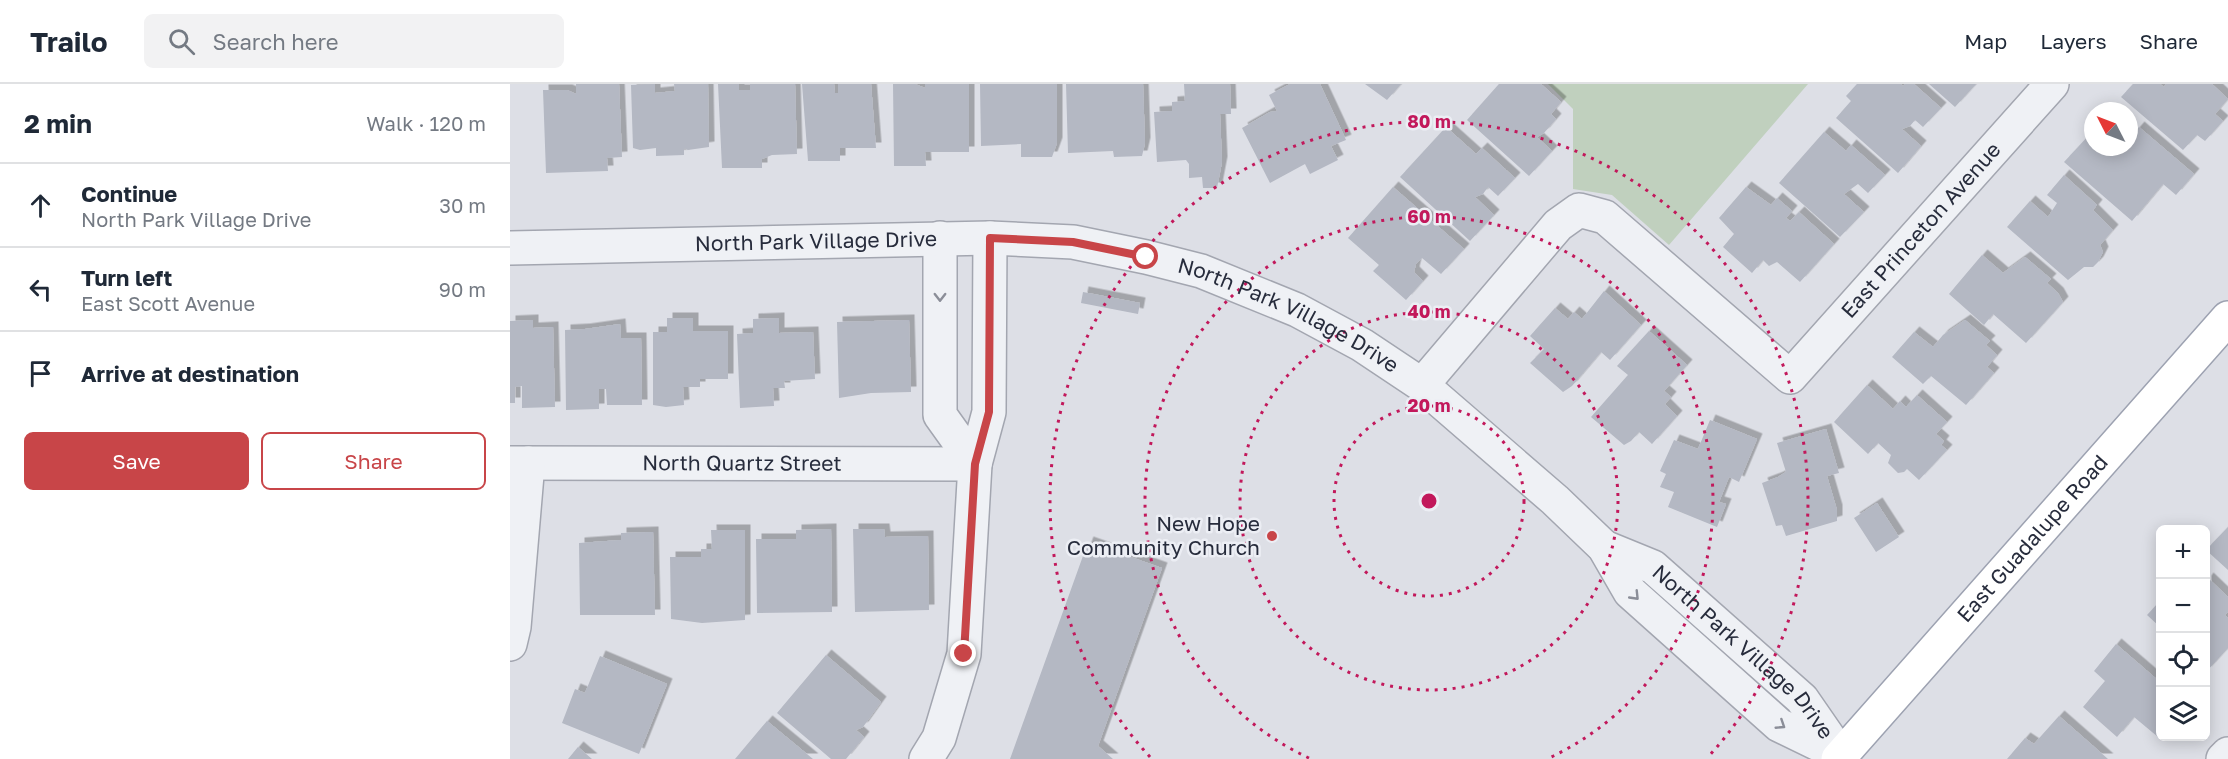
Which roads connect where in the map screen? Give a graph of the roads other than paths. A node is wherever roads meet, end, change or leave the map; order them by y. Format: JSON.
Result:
{"nodes":[{"id":1,"x":2052,"y":84,"type":"edge"},
{"id":2,"x":940,"y":238,"type":"junction"},
{"id":3,"x":990,"y":238,"type":"junction"},
{"id":4,"x":510,"y":249,"type":"edge"},
{"id":5,"x":2228,"y":318,"type":"edge"},
{"id":6,"x":1422,"y":385,"type":"junction"},
{"id":7,"x":519,"y":463,"type":"edge"},
{"id":8,"x":975,"y":464,"type":"junction"},
{"id":9,"x":510,"y":645,"type":"edge"},
{"id":10,"x":2228,"y":754,"type":"edge"},
{"id":11,"x":1840,"y":757,"type":"edge"},
{"id":12,"x":926,"y":759,"type":"edge"},
{"id":13,"x":2223,"y":759,"type":"edge"}],
"edges":[{"from":1,"to":6,"type":"street","name":"East Princeton Avenue"},
{"from":2,"to":3,"type":"street","name":"North Park Village Drive"},
{"from":2,"to":4,"type":"street","name":"North Park Village Drive"},
{"from":2,"to":8,"type":"street","one_way":true},
{"from":3,"to":6,"type":"street","name":"North Park Village Drive"},
{"from":3,"to":8,"type":"street"},
{"from":5,"to":11,"type":"main road","name":"East Guadalupe Road"},
{"from":6,"to":11,"type":"street","name":"North Park Village Drive"},
{"from":7,"to":8,"type":"street","name":"North Quartz Street"},
{"from":7,"to":9,"type":"street"},
{"from":8,"to":12,"type":"street"},
{"from":10,"to":13,"type":"street"}]}
